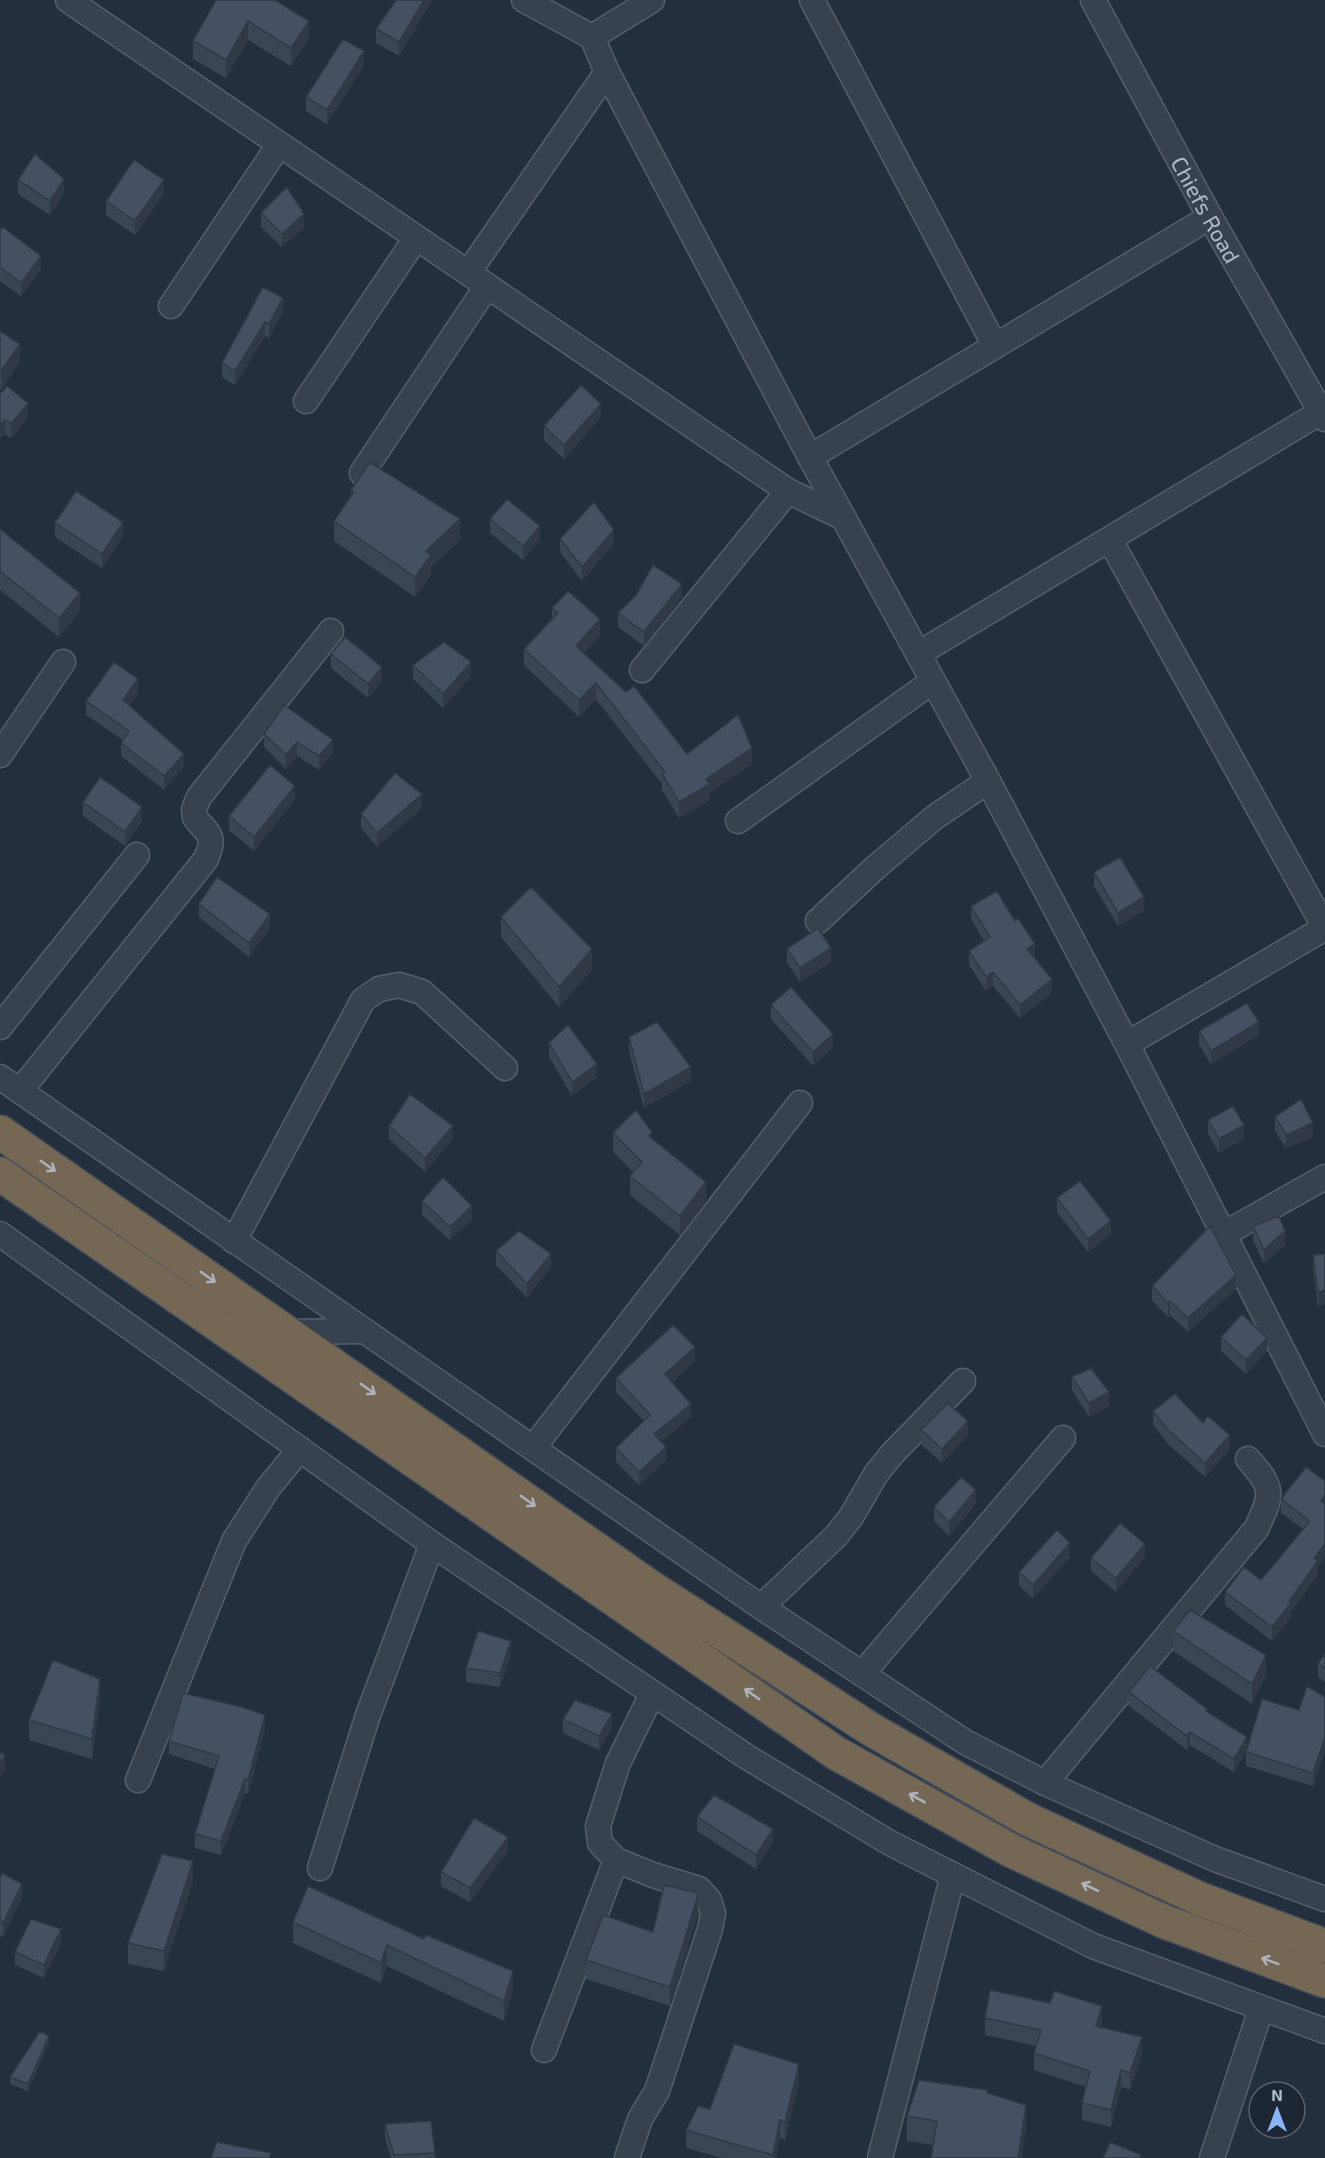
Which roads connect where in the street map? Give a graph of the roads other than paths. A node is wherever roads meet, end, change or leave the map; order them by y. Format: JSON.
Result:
{"nodes":[{"id":1,"x":68,"y":0,"type":"edge"},
{"id":2,"x":524,"y":0,"type":"edge"},
{"id":3,"x":652,"y":0,"type":"edge"},
{"id":4,"x":812,"y":0,"type":"edge"},
{"id":5,"x":1093,"y":0,"type":"edge"},
{"id":6,"x":592,"y":37,"type":"junction"},
{"id":7,"x":607,"y":72,"type":"junction"},
{"id":8,"x":279,"y":145,"type":"junction"},
{"id":9,"x":1210,"y":217,"type":"junction"},
{"id":10,"x":416,"y":238,"type":"junction"},
{"id":11,"x":477,"y":280,"type":"junction"},
{"id":12,"x":171,"y":306,"type":"dead end"},
{"id":13,"x":994,"y":346,"type":"junction"},
{"id":14,"x":306,"y":401,"type":"dead end"},
{"id":15,"x":1323,"y":415,"type":"edge"},
{"id":16,"x":810,"y":457,"type":"junction"},
{"id":17,"x":362,"y":473,"type":"edge"},
{"id":18,"x":788,"y":491,"type":"junction"},
{"id":19,"x":844,"y":518,"type":"junction"},
{"id":20,"x":1110,"y":540,"type":"junction"},
{"id":21,"x":331,"y":631,"type":"dead end"},
{"id":22,"x":918,"y":654,"type":"junction"},
{"id":23,"x":63,"y":662,"type":"dead end"},
{"id":24,"x":642,"y":670,"type":"dead end"},
{"id":25,"x":933,"y":681,"type":"junction"},
{"id":26,"x":0,"y":755,"type":"edge"},
{"id":27,"x":988,"y":781,"type":"junction"},
{"id":28,"x":738,"y":820,"type":"dead end"},
{"id":29,"x":137,"y":855,"type":"dead end"},
{"id":30,"x":818,"y":921,"type":"dead end"},
{"id":31,"x":0,"y":1027,"type":"edge"},
{"id":32,"x":1127,"y":1044,"type":"junction"},
{"id":33,"x":505,"y":1068,"type":"dead end"},
{"id":34,"x":0,"y":1077,"type":"edge"},
{"id":35,"x":20,"y":1091,"type":"junction"},
{"id":36,"x":800,"y":1103,"type":"dead end"},
{"id":37,"x":0,"y":1132,"type":"edge"},
{"id":38,"x":0,"y":1174,"type":"edge"},
{"id":39,"x":1325,"y":1177,"type":"edge"},
{"id":40,"x":0,"y":1234,"type":"edge"},
{"id":41,"x":1224,"y":1234,"type":"junction"},
{"id":42,"x":234,"y":1241,"type":"junction"},
{"id":43,"x":363,"y":1331,"type":"junction"},
{"id":44,"x":286,"y":1332,"type":"junction"},
{"id":45,"x":963,"y":1382,"type":"dead end"},
{"id":46,"x":1324,"y":1430,"type":"edge"},
{"id":47,"x":1063,"y":1438,"type":"dead end"},
{"id":48,"x":533,"y":1448,"type":"junction"},
{"id":49,"x":300,"y":1449,"type":"junction"},
{"id":50,"x":1248,"y":1459,"type":"dead end"},
{"id":51,"x":432,"y":1544,"type":"junction"},
{"id":52,"x":761,"y":1607,"type":"junction"},
{"id":53,"x":862,"y":1674,"type":"junction"},
{"id":54,"x":652,"y":1694,"type":"junction"},
{"id":55,"x":138,"y":1780,"type":"dead end"},
{"id":56,"x":1045,"y":1783,"type":"junction"},
{"id":57,"x":616,"y":1860,"type":"junction"},
{"id":58,"x":320,"y":1869,"type":"dead end"},
{"id":59,"x":953,"y":1875,"type":"junction"},
{"id":60,"x":1325,"y":1899,"type":"edge"},
{"id":61,"x":1325,"y":1946,"type":"edge"},
{"id":62,"x":1325,"y":1981,"type":"edge"},
{"id":63,"x":1261,"y":2009,"type":"junction"},
{"id":64,"x":1325,"y":2031,"type":"edge"},
{"id":65,"x":544,"y":2050,"type":"dead end"},
{"id":66,"x":627,"y":2158,"type":"edge"},
{"id":67,"x":880,"y":2158,"type":"edge"},
{"id":68,"x":1212,"y":2158,"type":"edge"}],
"edges":[{"from":1,"to":8,"type":"street"},
{"from":2,"to":6,"type":"street"},
{"from":3,"to":6,"type":"street"},
{"from":4,"to":13,"type":"street"},
{"from":5,"to":9,"type":"street","name":"Chiefs Road"},
{"from":6,"to":7,"type":"street"},
{"from":7,"to":11,"type":"street"},
{"from":7,"to":16,"type":"street"},
{"from":8,"to":10,"type":"street"},
{"from":8,"to":12,"type":"street"},
{"from":9,"to":13,"type":"street"},
{"from":9,"to":15,"type":"street","name":"Chiefs Road"},
{"from":10,"to":11,"type":"street"},
{"from":10,"to":14,"type":"street"},
{"from":11,"to":17,"type":"street"},
{"from":11,"to":18,"type":"street"},
{"from":13,"to":16,"type":"street"},
{"from":15,"to":20,"type":"street"},
{"from":16,"to":19,"type":"street"},
{"from":18,"to":19,"type":"street"},
{"from":18,"to":24,"type":"street"},
{"from":19,"to":22,"type":"street"},
{"from":20,"to":22,"type":"street"},
{"from":20,"to":32,"type":"street"},
{"from":21,"to":35,"type":"street"},
{"from":22,"to":25,"type":"street"},
{"from":23,"to":26,"type":"street"},
{"from":25,"to":27,"type":"street"},
{"from":25,"to":28,"type":"street"},
{"from":27,"to":30,"type":"street"},
{"from":27,"to":32,"type":"street"},
{"from":29,"to":31,"type":"street"},
{"from":32,"to":41,"type":"street"},
{"from":33,"to":42,"type":"street"},
{"from":34,"to":35,"type":"street"},
{"from":35,"to":42,"type":"street"},
{"from":36,"to":48,"type":"street"},
{"from":37,"to":44,"type":"highway","one_way":true},
{"from":62,"to":38,"type":"highway","one_way":true},
{"from":39,"to":41,"type":"street"},
{"from":40,"to":49,"type":"street"},
{"from":41,"to":46,"type":"street"},
{"from":42,"to":43,"type":"street"},
{"from":43,"to":44,"type":"street"},
{"from":43,"to":48,"type":"street"},
{"from":44,"to":61,"type":"highway","one_way":true},
{"from":45,"to":52,"type":"street"},
{"from":47,"to":53,"type":"street"},
{"from":48,"to":52,"type":"street"},
{"from":49,"to":51,"type":"street"},
{"from":49,"to":55,"type":"street"},
{"from":50,"to":56,"type":"street"},
{"from":51,"to":54,"type":"street"},
{"from":51,"to":58,"type":"street"},
{"from":52,"to":53,"type":"street"},
{"from":53,"to":56,"type":"street"},
{"from":54,"to":57,"type":"street"},
{"from":54,"to":59,"type":"street"},
{"from":56,"to":60,"type":"street"},
{"from":57,"to":65,"type":"street"},
{"from":57,"to":66,"type":"street"},
{"from":59,"to":63,"type":"street"},
{"from":59,"to":67,"type":"street"},
{"from":63,"to":64,"type":"street"},
{"from":63,"to":68,"type":"street"}]}
